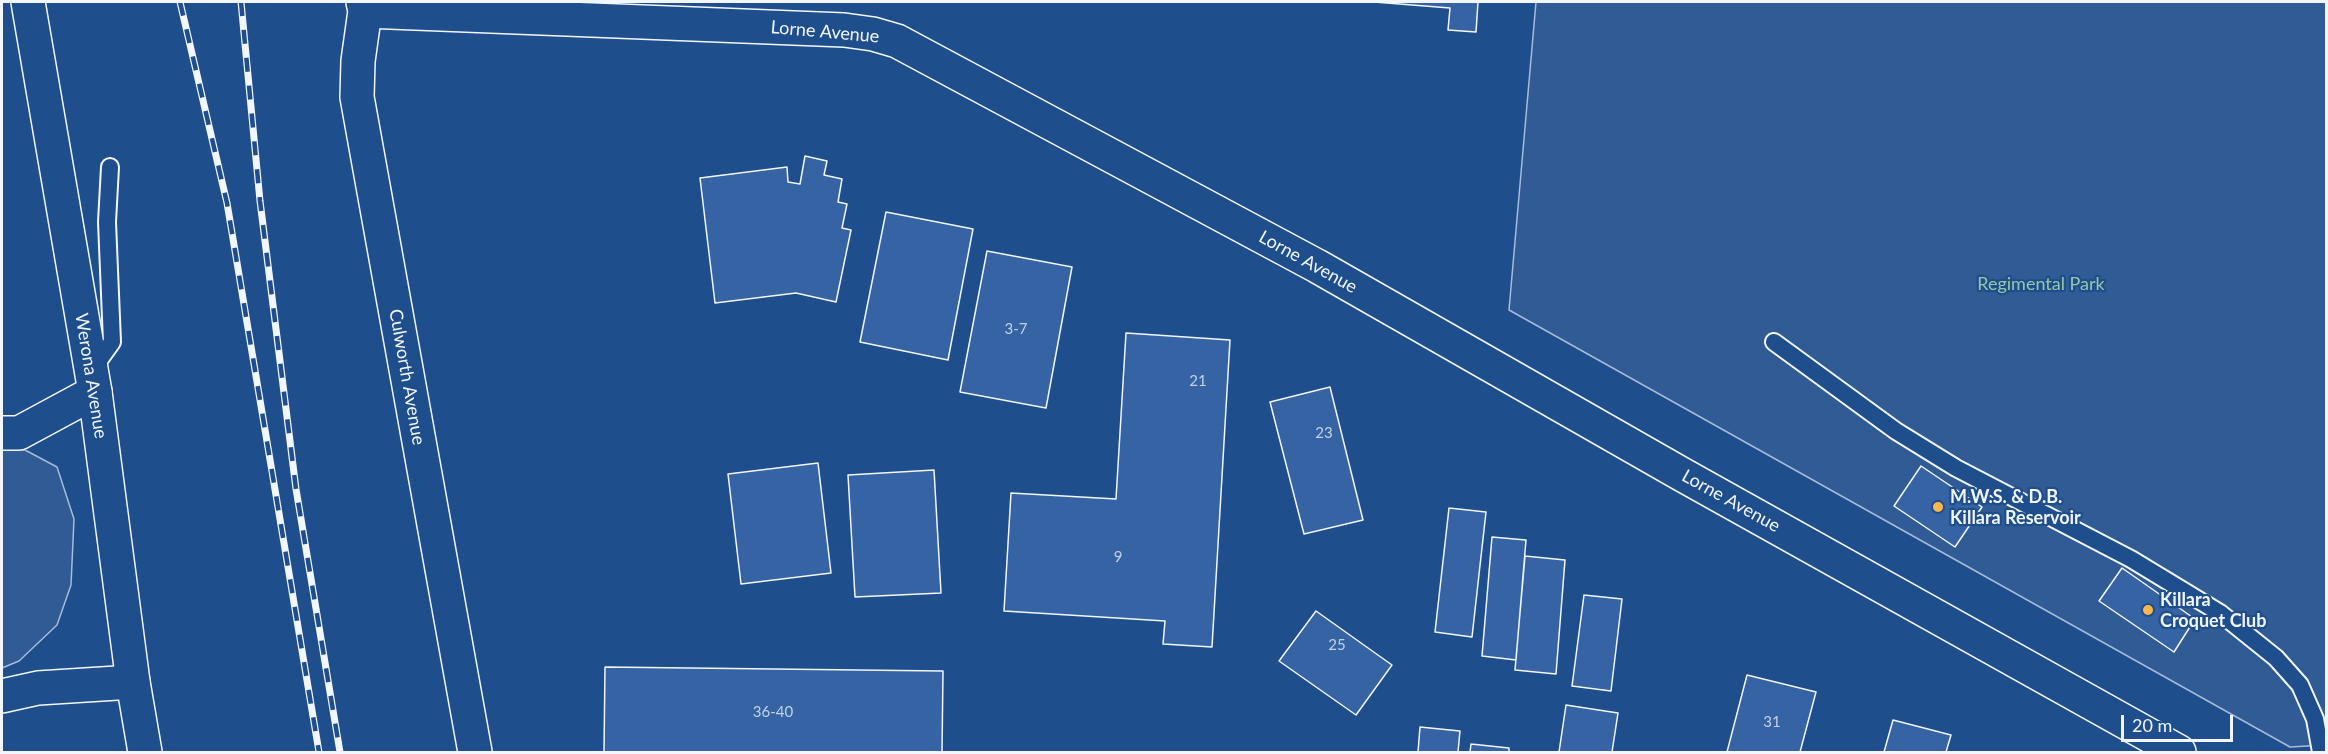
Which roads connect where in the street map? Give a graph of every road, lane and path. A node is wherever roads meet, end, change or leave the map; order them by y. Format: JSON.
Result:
{"nodes":[{"id":1,"x":28,"y":2,"type":"edge"},
{"id":2,"x":364,"y":6,"type":"edge"},
{"id":3,"x":110,"y":167,"type":"dead end"},
{"id":4,"x":1774,"y":342,"type":"dead end"},
{"id":5,"x":93,"y":382,"type":"junction"},
{"id":6,"x":2,"y":433,"type":"edge"},
{"id":7,"x":133,"y":682,"type":"junction"},
{"id":8,"x":2,"y":696,"type":"edge"},
{"id":9,"x":145,"y":753,"type":"edge"},
{"id":10,"x":475,"y":753,"type":"edge"},
{"id":11,"x":2179,"y":753,"type":"edge"},
{"id":12,"x":2322,"y":753,"type":"edge"}],
"edges":[{"from":1,"to":5,"type":"street","name":"Werona Avenue"},
{"from":2,"to":10,"type":"street","name":"Culworth Avenue"},
{"from":2,"to":11,"type":"street","name":"Lorne Avenue"},
{"from":3,"to":5,"type":"lane"},
{"from":4,"to":12,"type":"lane"},
{"from":5,"to":6,"type":"street"},
{"from":5,"to":7,"type":"street","name":"Werona Avenue"},
{"from":7,"to":8,"type":"street"},
{"from":7,"to":9,"type":"street","name":"Werona Avenue"}]}
